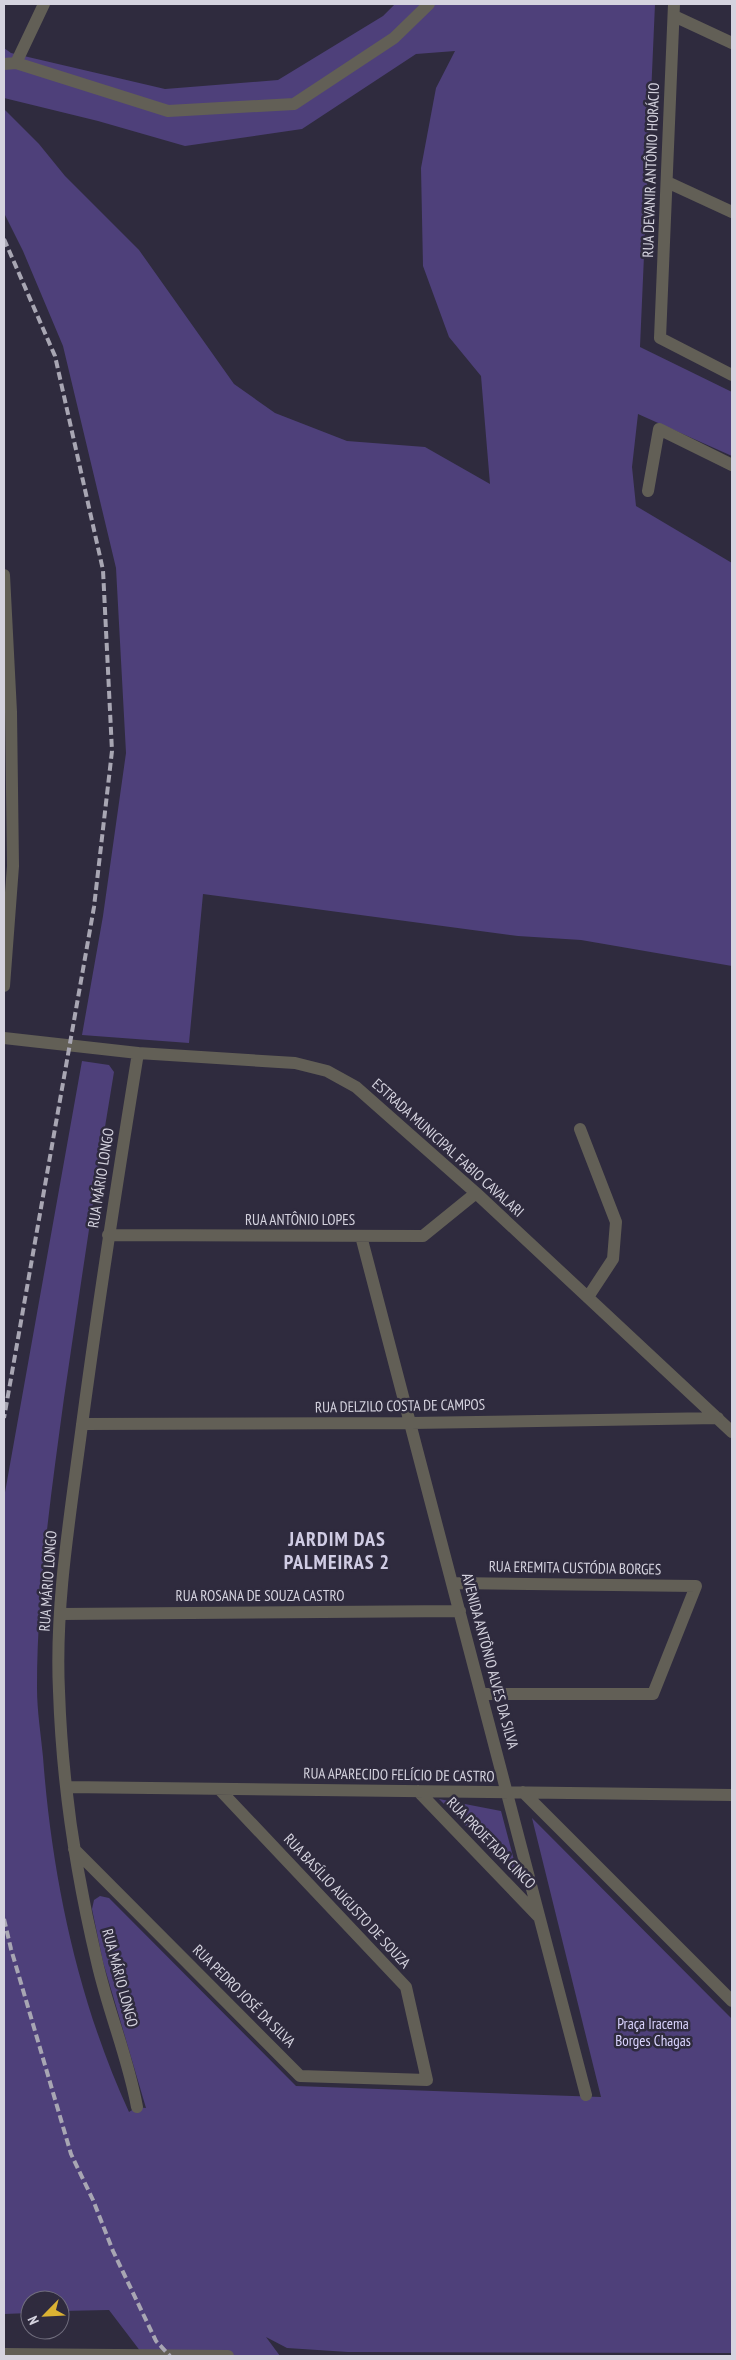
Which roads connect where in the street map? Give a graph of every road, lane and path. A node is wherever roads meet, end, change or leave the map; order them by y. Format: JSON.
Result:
{"nodes":[{"id":1,"x":44,"y":4,"type":"edge"},
{"id":2,"x":430,"y":4,"type":"edge"},
{"id":3,"x":674,"y":10,"type":"edge"},
{"id":4,"x":732,"y":43,"type":"edge"},
{"id":5,"x":10,"y":64,"type":"edge"},
{"id":6,"x":666,"y":182,"type":"junction"},
{"id":7,"x":732,"y":212,"type":"edge"},
{"id":8,"x":732,"y":375,"type":"edge"},
{"id":9,"x":732,"y":465,"type":"edge"},
{"id":10,"x":648,"y":491,"type":"dead end"},
{"id":11,"x":4,"y":575,"type":"edge"},
{"id":12,"x":7,"y":712,"type":"edge"},
{"id":13,"x":4,"y":986,"type":"edge"},
{"id":14,"x":4,"y":1038,"type":"edge"},
{"id":15,"x":138,"y":1053,"type":"junction"},
{"id":16,"x":580,"y":1129,"type":"dead end"},
{"id":17,"x":476,"y":1193,"type":"junction"},
{"id":18,"x":108,"y":1235,"type":"junction"},
{"id":19,"x":361,"y":1236,"type":"junction"},
{"id":20,"x":588,"y":1297,"type":"junction"},
{"id":21,"x":718,"y":1418,"type":"junction"},
{"id":22,"x":410,"y":1423,"type":"junction"},
{"id":23,"x":82,"y":1424,"type":"junction"},
{"id":24,"x":732,"y":1432,"type":"edge"},
{"id":25,"x":452,"y":1583,"type":"junction"},
{"id":26,"x":460,"y":1611,"type":"junction"},
{"id":27,"x":61,"y":1614,"type":"junction"},
{"id":28,"x":482,"y":1694,"type":"junction"},
{"id":29,"x":66,"y":1787,"type":"junction"},
{"id":30,"x":219,"y":1789,"type":"junction"},
{"id":31,"x":418,"y":1791,"type":"junction"},
{"id":32,"x":507,"y":1792,"type":"junction"},
{"id":33,"x":523,"y":1792,"type":"junction"},
{"id":34,"x":731,"y":1796,"type":"edge"},
{"id":35,"x":74,"y":1849,"type":"junction"},
{"id":36,"x":540,"y":1918,"type":"junction"},
{"id":37,"x":732,"y":2001,"type":"edge"},
{"id":38,"x":428,"y":2080,"type":"joint"},
{"id":39,"x":586,"y":2095,"type":"dead end"},
{"id":40,"x":137,"y":2107,"type":"dead end"},
{"id":41,"x":4,"y":2354,"type":"edge"},
{"id":42,"x":228,"y":2356,"type":"edge"}],
"edges":[{"from":1,"to":5,"type":"street"},
{"from":2,"to":5,"type":"street"},
{"from":3,"to":4,"type":"street"},
{"from":3,"to":6,"type":"street","name":"RUA DEVANIR ANTÔNIO HORÁCIO"},
{"from":6,"to":7,"type":"street"},
{"from":6,"to":8,"type":"street","name":"RUA DEVANIR ANTÔNIO HORÁCIO"},
{"from":9,"to":10,"type":"street"},
{"from":11,"to":12,"type":"street"},
{"from":12,"to":13,"type":"street"},
{"from":14,"to":15,"type":"street","name":"ESTRADA MUNICIPAL FABIO CAVALARI"},
{"from":15,"to":17,"type":"street","name":"ESTRADA MUNICIPAL FABIO CAVALARI"},
{"from":15,"to":18,"type":"street","name":"RUA MÁRIO LONGO"},
{"from":16,"to":20,"type":"street"},
{"from":17,"to":19,"type":"street","name":"RUA ANTÔNIO LOPES"},
{"from":17,"to":20,"type":"street","name":"ESTRADA MUNICIPAL FABIO CAVALARI"},
{"from":18,"to":19,"type":"street","name":"RUA ANTÔNIO LOPES"},
{"from":18,"to":23,"type":"street","name":"RUA MÁRIO LONGO"},
{"from":19,"to":22,"type":"street","name":"AVENIDA ANTÔNIO ALVES DA SILVA"},
{"from":20,"to":21,"type":"street","name":"ESTRADA MUNICIPAL FABIO CAVALARI"},
{"from":21,"to":22,"type":"street","name":"RUA DELZILO COSTA DE CAMPOS"},
{"from":21,"to":24,"type":"street","name":"ESTRADA MUNICIPAL FABIO CAVALARI"},
{"from":22,"to":23,"type":"street","name":"RUA DELZILO COSTA DE CAMPOS"},
{"from":22,"to":25,"type":"street","name":"AVENIDA ANTÔNIO ALVES DA SILVA"},
{"from":23,"to":27,"type":"street","name":"RUA MÁRIO LONGO"},
{"from":25,"to":26,"type":"street","name":"AVENIDA ANTÔNIO ALVES DA SILVA"},
{"from":25,"to":28,"type":"street","name":"RUA EREMITA CUSTÓDIA BORGES"},
{"from":26,"to":27,"type":"street","name":"RUA ROSANA DE SOUZA CASTRO"},
{"from":26,"to":28,"type":"street","name":"AVENIDA ANTÔNIO ALVES DA SILVA"},
{"from":27,"to":29,"type":"street","name":"RUA MÁRIO LONGO"},
{"from":28,"to":32,"type":"street","name":"AVENIDA ANTÔNIO ALVES DA SILVA"},
{"from":29,"to":30,"type":"street","name":"RUA APARECIDO FELÍCIO DE CASTRO"},
{"from":29,"to":35,"type":"street","name":"RUA MÁRIO LONGO"},
{"from":30,"to":31,"type":"street","name":"RUA APARECIDO FELÍCIO DE CASTRO"},
{"from":30,"to":38,"type":"street","name":"RUA BASÍLIO AUGUSTO DE SOUZA"},
{"from":31,"to":32,"type":"street","name":"RUA APARECIDO FELÍCIO DE CASTRO"},
{"from":31,"to":36,"type":"street","name":"RUA PROJETADA CINCO"},
{"from":32,"to":33,"type":"street","name":"RUA APARECIDO FELÍCIO DE CASTRO"},
{"from":32,"to":36,"type":"street","name":"AVENIDA ANTÔNIO ALVES DA SILVA"},
{"from":33,"to":34,"type":"street","name":"RUA APARECIDO FELÍCIO DE CASTRO"},
{"from":33,"to":37,"type":"street"},
{"from":35,"to":38,"type":"street","name":"RUA PEDRO JOSÉ DA SILVA"},
{"from":35,"to":40,"type":"street","name":"RUA MÁRIO LONGO"},
{"from":36,"to":39,"type":"street","name":"AVENIDA ANTÔNIO ALVES DA SILVA"},
{"from":41,"to":42,"type":"street"}]}
